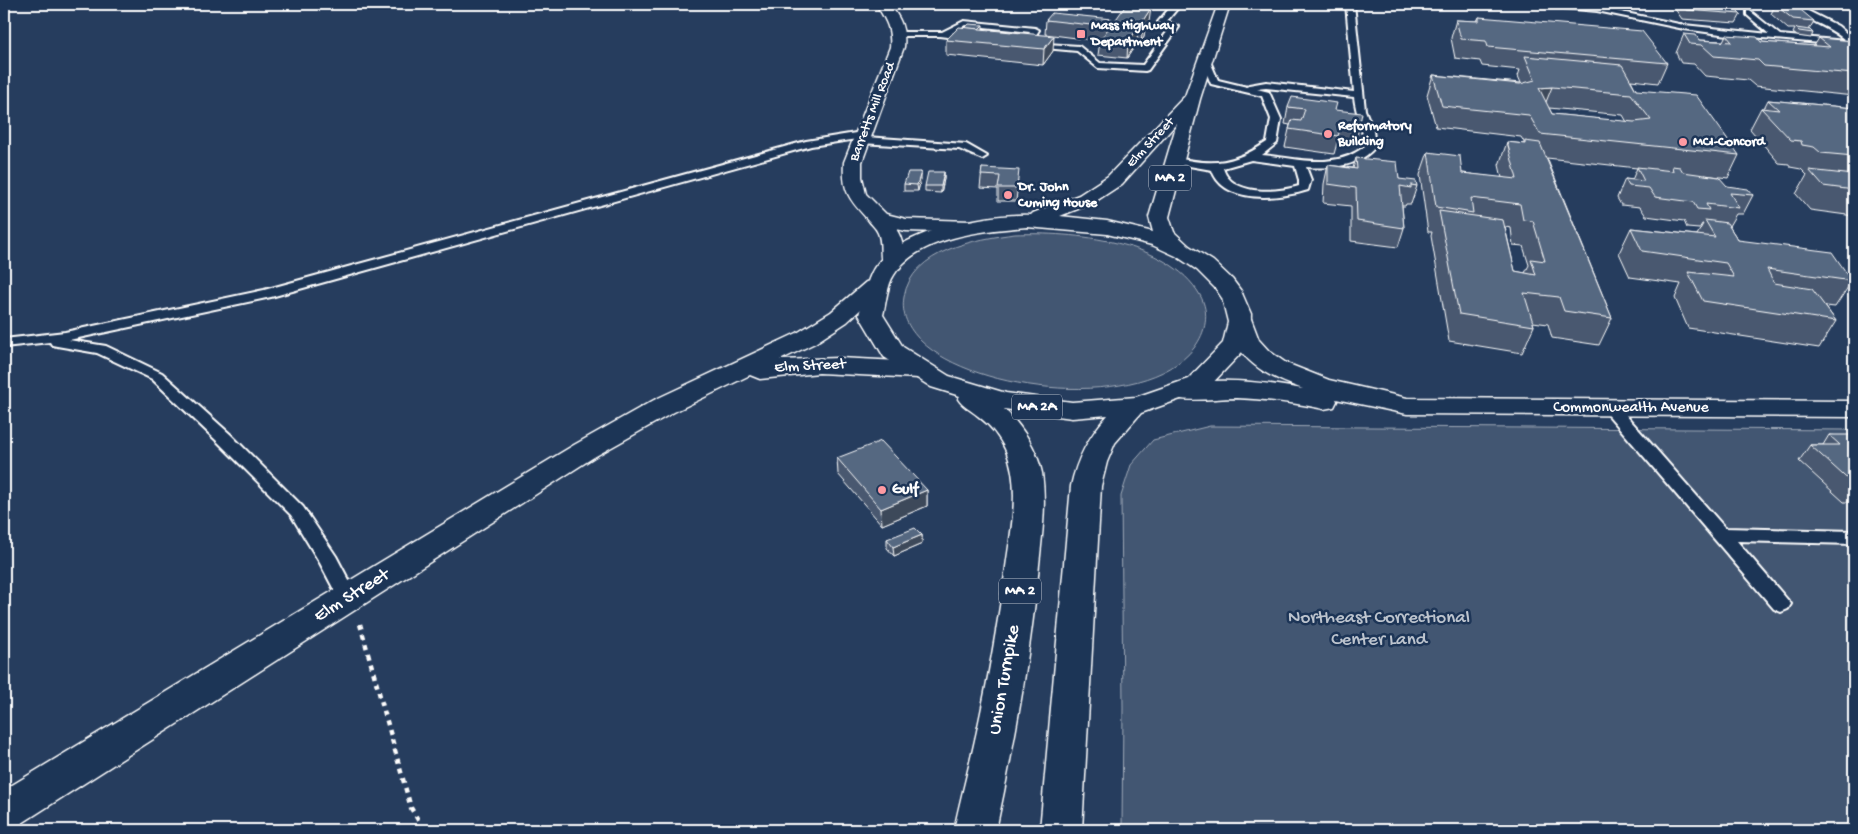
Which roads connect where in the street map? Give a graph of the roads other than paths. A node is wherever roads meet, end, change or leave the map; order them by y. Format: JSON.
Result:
{"nodes":[{"id":1,"x":882,"y":4,"type":"edge"},
{"id":2,"x":1177,"y":4,"type":"edge"},
{"id":3,"x":1191,"y":4,"type":"edge"},
{"id":4,"x":1350,"y":4,"type":"edge"},
{"id":5,"x":1541,"y":4,"type":"edge"},
{"id":6,"x":1794,"y":4,"type":"edge"},
{"id":7,"x":1224,"y":5,"type":"edge"},
{"id":8,"x":1750,"y":14,"type":"dead end"},
{"id":9,"x":898,"y":34,"type":"junction"},
{"id":10,"x":943,"y":35,"type":"junction"},
{"id":11,"x":1778,"y":38,"type":"junction"},
{"id":12,"x":979,"y":39,"type":"edge"},
{"id":13,"x":1016,"y":43,"type":"edge"},
{"id":14,"x":1026,"y":44,"type":"junction"},
{"id":15,"x":1854,"y":44,"type":"edge"},
{"id":16,"x":1205,"y":59,"type":"junction"},
{"id":17,"x":1242,"y":89,"type":"junction"},
{"id":18,"x":1359,"y":96,"type":"junction"},
{"id":19,"x":1192,"y":99,"type":"junction"},
{"id":20,"x":862,"y":137,"type":"junction"},
{"id":21,"x":982,"y":156,"type":"dead end"},
{"id":22,"x":1251,"y":157,"type":"junction"},
{"id":23,"x":1176,"y":161,"type":"junction"},
{"id":24,"x":1300,"y":164,"type":"junction"},
{"id":25,"x":1217,"y":167,"type":"junction"},
{"id":26,"x":877,"y":218,"type":"junction"},
{"id":27,"x":1027,"y":221,"type":"junction"},
{"id":28,"x":971,"y":227,"type":"junction"},
{"id":29,"x":1181,"y":250,"type":"junction"},
{"id":30,"x":892,"y":262,"type":"junction"},
{"id":31,"x":874,"y":287,"type":"junction"},
{"id":32,"x":1240,"y":316,"type":"junction"},
{"id":33,"x":4,"y":333,"type":"edge"},
{"id":34,"x":41,"y":339,"type":"junction"},
{"id":35,"x":4,"y":343,"type":"edge"},
{"id":36,"x":932,"y":377,"type":"junction"},
{"id":37,"x":703,"y":388,"type":"junction"},
{"id":38,"x":1184,"y":392,"type":"junction"},
{"id":39,"x":1407,"y":406,"type":"junction"},
{"id":40,"x":1131,"y":408,"type":"junction"},
{"id":41,"x":1611,"y":408,"type":"junction"},
{"id":42,"x":1854,"y":409,"type":"edge"},
{"id":43,"x":1719,"y":534,"type":"junction"},
{"id":44,"x":1854,"y":538,"type":"edge"},
{"id":45,"x":348,"y":598,"type":"junction"},
{"id":46,"x":1781,"y":604,"type":"dead end"},
{"id":47,"x":4,"y":812,"type":"edge"},
{"id":48,"x":975,"y":830,"type":"edge"},
{"id":49,"x":1061,"y":830,"type":"edge"}],
"edges":[{"from":1,"to":9,"type":"main road"},
{"from":2,"to":14,"type":"lane"},
{"from":3,"to":7,"type":"lane"},
{"from":4,"to":18,"type":"lane"},
{"from":5,"to":11,"type":"lane"},
{"from":6,"to":15,"type":"lane"},
{"from":7,"to":16,"type":"main road","name":"Elm Street","number":"MA 2"},
{"from":8,"to":11,"type":"lane"},
{"from":9,"to":10,"type":"lane"},
{"from":9,"to":20,"type":"main road","name":"Barretts Mill Road"},
{"from":10,"to":12,"type":"lane"},
{"from":10,"to":14,"type":"lane"},
{"from":11,"to":15,"type":"lane"},
{"from":13,"to":14,"type":"lane"},
{"from":16,"to":17,"type":"lane"},
{"from":16,"to":19,"type":"main road","name":"Elm Street","number":"MA 2"},
{"from":17,"to":18,"type":"lane"},
{"from":17,"to":22,"type":"lane"},
{"from":18,"to":24,"type":"lane"},
{"from":19,"to":23,"type":"main road","name":"Elm Street","number":"MA 2"},
{"from":19,"to":27,"type":"main road","name":"Elm Street","number":"MA 2"},
{"from":20,"to":21,"type":"lane"},
{"from":20,"to":26,"type":"main road","name":"Barretts Mill Road"},
{"from":20,"to":34,"type":"lane"},
{"from":22,"to":24,"type":"lane"},
{"from":22,"to":25,"type":"lane"},
{"from":23,"to":25,"type":"lane"},
{"from":23,"to":29,"type":"main road","name":"Elm Street","number":"MA 2"},
{"from":24,"to":25,"type":"lane"},
{"from":26,"to":28,"type":"main road"},
{"from":26,"to":30,"type":"main road","name":"Barretts Mill Road"},
{"from":27,"to":28,"type":"main road","number":"MA 2"},
{"from":27,"to":29,"type":"main road"},
{"from":28,"to":30,"type":"main road","number":"MA 2"},
{"from":29,"to":32,"type":"main road","number":"MA 2"},
{"from":30,"to":31,"type":"main road","number":"MA 2"},
{"from":31,"to":36,"type":"main road","number":"MA 2"},
{"from":31,"to":37,"type":"main road","name":"Elm Street","number":"MA 2A"},
{"from":32,"to":38,"type":"main road"},
{"from":32,"to":39,"type":"main road","name":"Commonwealth Avenue"},
{"from":33,"to":34,"type":"lane"},
{"from":34,"to":35,"type":"lane"},
{"from":34,"to":45,"type":"lane"},
{"from":36,"to":37,"type":"main road","name":"Elm Street","number":"MA 2A"},
{"from":36,"to":40,"type":"main road","number":"MA 2A"},
{"from":36,"to":48,"type":"main road","name":"Union Turnpike","number":"MA 2"},
{"from":37,"to":45,"type":"main road","name":"Elm Street","number":"MA 2A"},
{"from":38,"to":39,"type":"main road","name":"Commonwealth Avenue"},
{"from":38,"to":40,"type":"main road"},
{"from":39,"to":41,"type":"main road","name":"Commonwealth Avenue"},
{"from":40,"to":49,"type":"main road"},
{"from":41,"to":42,"type":"main road","name":"Commonwealth Avenue"},
{"from":41,"to":43,"type":"lane"},
{"from":43,"to":44,"type":"lane"},
{"from":43,"to":46,"type":"lane"},
{"from":45,"to":47,"type":"main road","name":"Elm Street","number":"MA 2A"}]}
